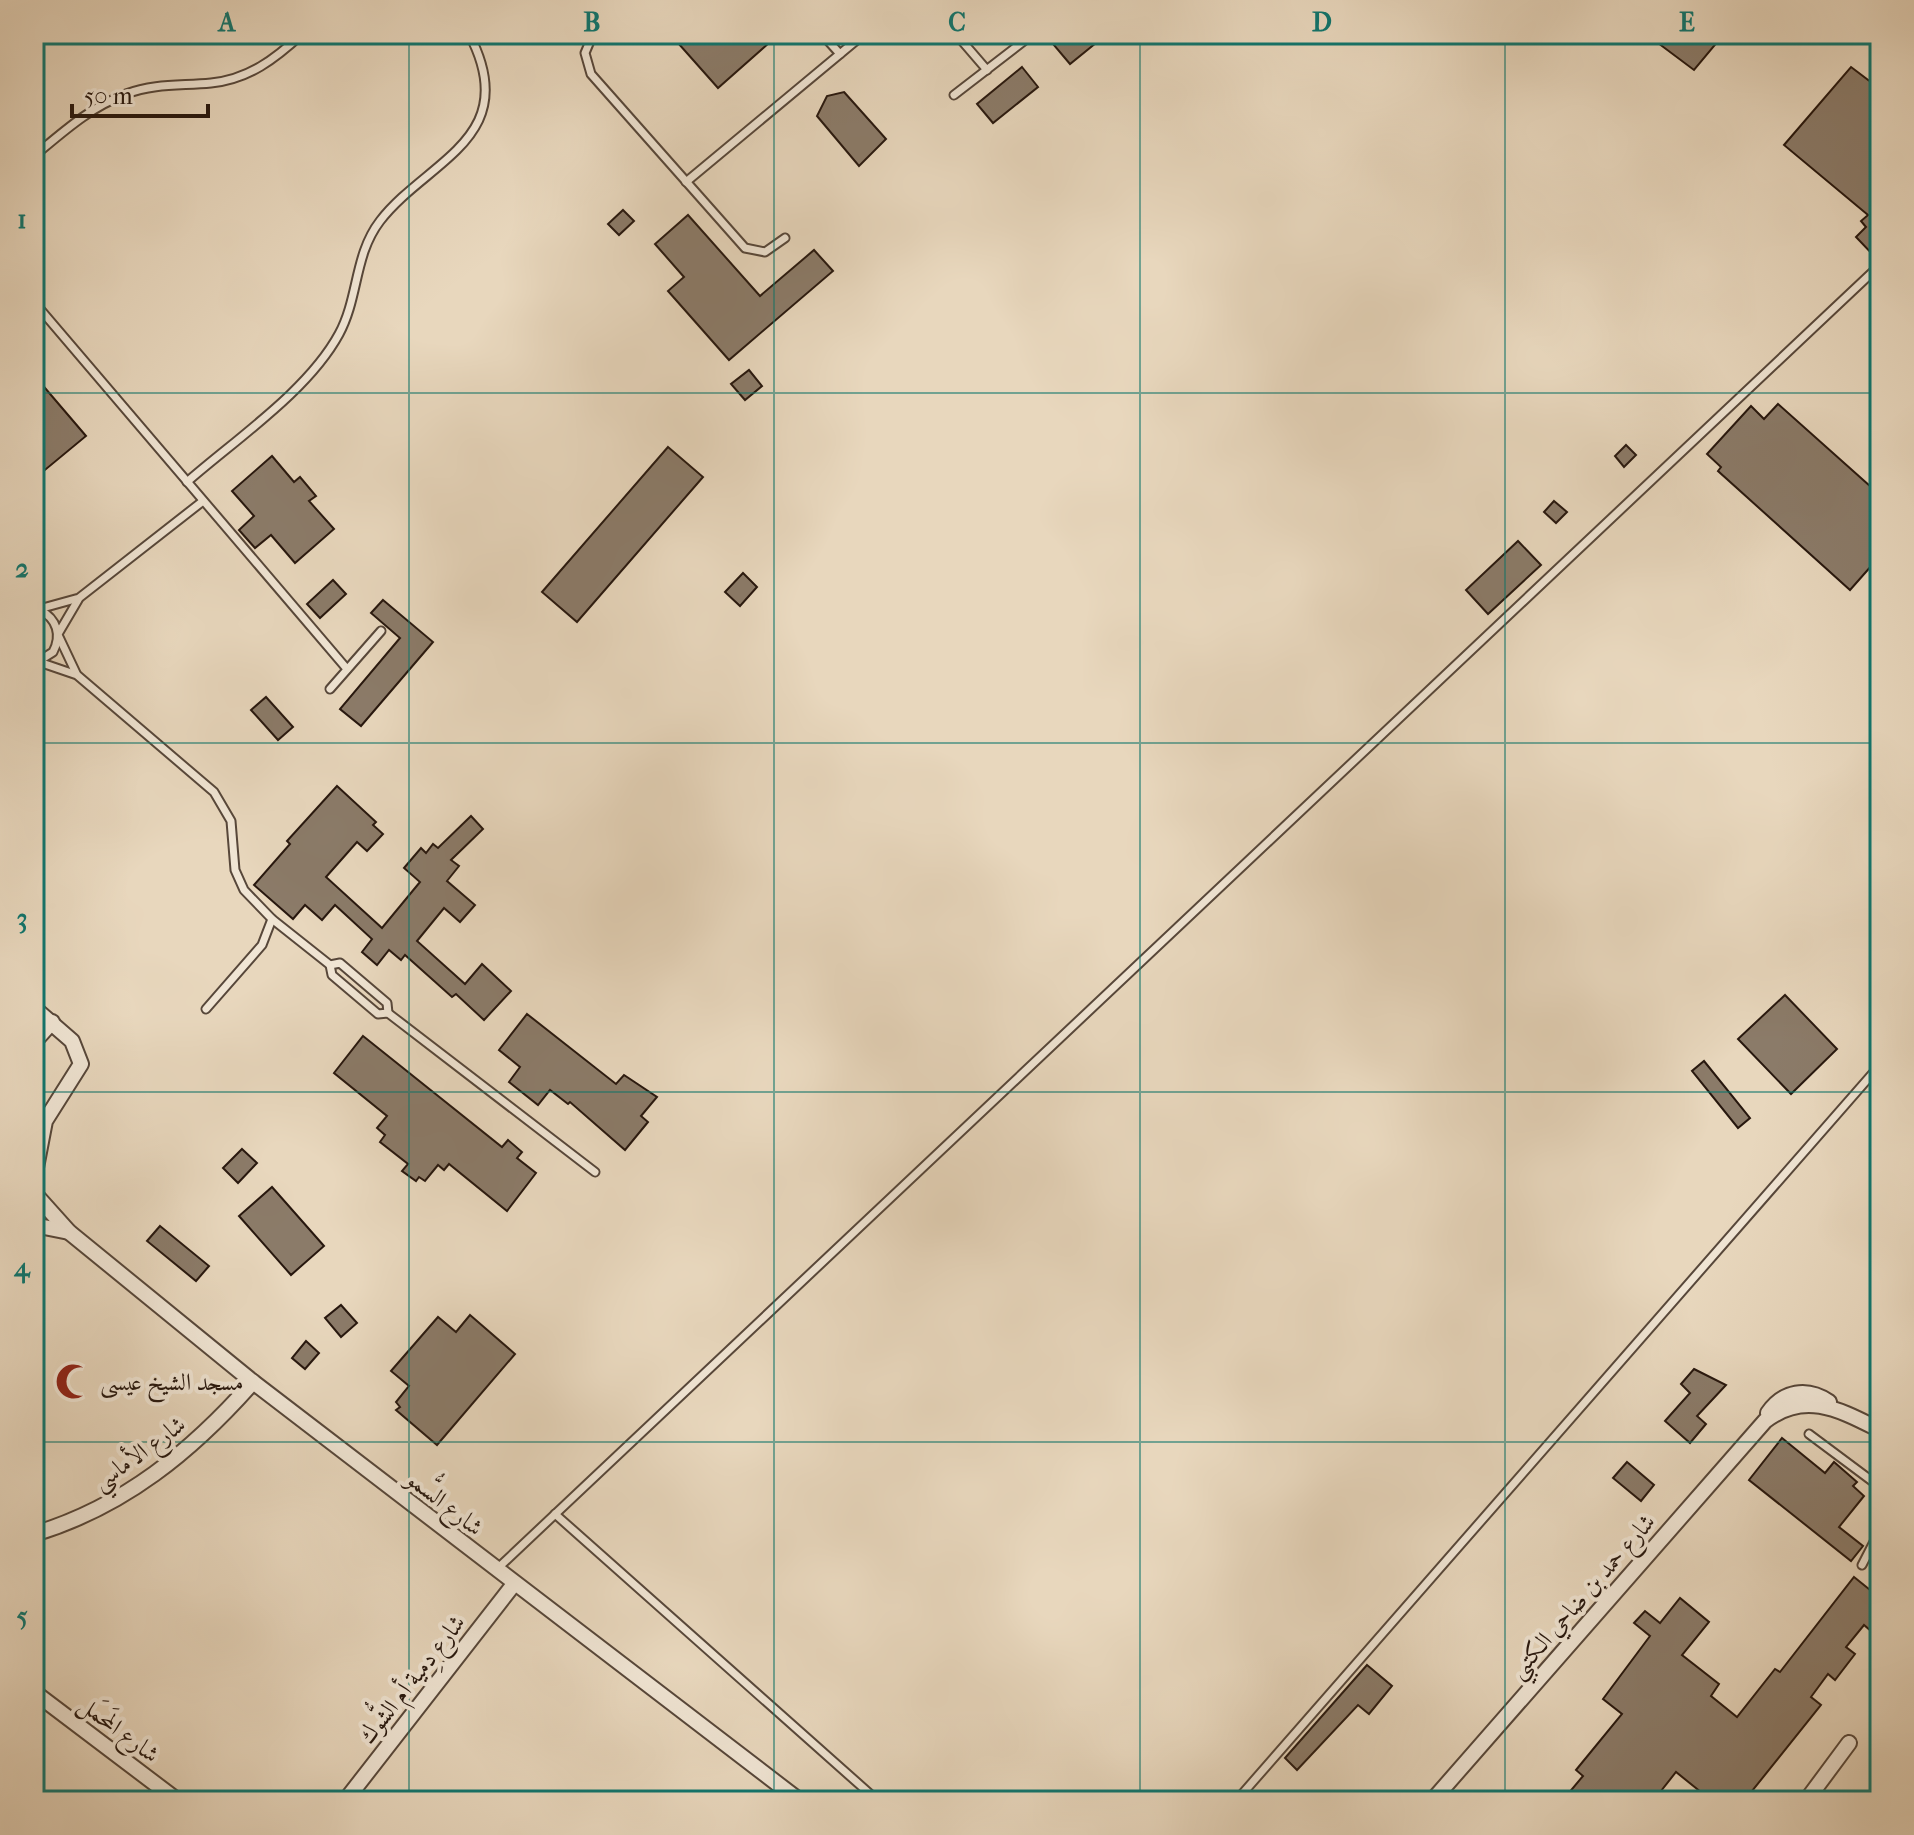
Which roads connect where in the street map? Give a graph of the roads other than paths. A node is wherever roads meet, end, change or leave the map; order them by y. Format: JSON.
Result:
{"nodes":[{"id":1,"x":302,"y":34,"type":"edge"},
{"id":2,"x":469,"y":34,"type":"edge"},
{"id":3,"x":593,"y":34,"type":"edge"},
{"id":4,"x":822,"y":34,"type":"edge"},
{"id":5,"x":864,"y":34,"type":"edge"},
{"id":6,"x":956,"y":34,"type":"edge"},
{"id":7,"x":1033,"y":34,"type":"edge"},
{"id":8,"x":840,"y":54,"type":"junction"},
{"id":9,"x":987,"y":70,"type":"junction"},
{"id":10,"x":954,"y":95,"type":"dead end"},
{"id":11,"x":34,"y":156,"type":"edge"},
{"id":12,"x":686,"y":182,"type":"junction"},
{"id":13,"x":785,"y":238,"type":"dead end"},
{"id":14,"x":1880,"y":265,"type":"edge"},
{"id":15,"x":34,"y":302,"type":"edge"},
{"id":16,"x":187,"y":482,"type":"junction"},
{"id":17,"x":203,"y":501,"type":"junction"},
{"id":18,"x":79,"y":598,"type":"junction"},
{"id":19,"x":36,"y":609,"type":"edge"},
{"id":20,"x":381,"y":631,"type":"dead end"},
{"id":21,"x":58,"y":635,"type":"junction"},
{"id":22,"x":37,"y":663,"type":"edge"},
{"id":23,"x":347,"y":669,"type":"junction"},
{"id":24,"x":77,"y":675,"type":"junction"},
{"id":25,"x":330,"y":689,"type":"dead end"},
{"id":26,"x":272,"y":919,"type":"junction"},
{"id":27,"x":330,"y":965,"type":"junction"},
{"id":28,"x":34,"y":1008,"type":"edge"},
{"id":29,"x":206,"y":1009,"type":"dead end"},
{"id":30,"x":388,"y":1013,"type":"junction"},
{"id":31,"x":52,"y":1022,"type":"junction"},
{"id":32,"x":34,"y":1042,"type":"edge"},
{"id":33,"x":1880,"y":1065,"type":"edge"},
{"id":34,"x":595,"y":1172,"type":"dead end"},
{"id":35,"x":34,"y":1178,"type":"edge"},
{"id":36,"x":34,"y":1193,"type":"edge"},
{"id":37,"x":34,"y":1225,"type":"edge"},
{"id":38,"x":69,"y":1232,"type":"junction"},
{"id":39,"x":253,"y":1382,"type":"junction"},
{"id":40,"x":1880,"y":1430,"type":"edge"},
{"id":41,"x":1809,"y":1434,"type":"dead end"},
{"id":42,"x":1880,"y":1487,"type":"edge"},
{"id":43,"x":555,"y":1514,"type":"junction"},
{"id":44,"x":1880,"y":1530,"type":"edge"},
{"id":45,"x":34,"y":1534,"type":"edge"},
{"id":46,"x":1862,"y":1565,"type":"dead end"},
{"id":47,"x":496,"y":1570,"type":"junction"},
{"id":48,"x":514,"y":1584,"type":"junction"},
{"id":49,"x":34,"y":1692,"type":"edge"},
{"id":50,"x":1849,"y":1743,"type":"dead end"},
{"id":51,"x":178,"y":1801,"type":"edge"},
{"id":52,"x":345,"y":1801,"type":"edge"},
{"id":53,"x":800,"y":1801,"type":"edge"},
{"id":54,"x":878,"y":1801,"type":"edge"},
{"id":55,"x":1236,"y":1801,"type":"edge"},
{"id":56,"x":1432,"y":1801,"type":"edge"},
{"id":57,"x":1806,"y":1801,"type":"edge"}],
"edges":[{"from":1,"to":11,"type":"lane"},
{"from":2,"to":16,"type":"lane"},
{"from":3,"to":12,"type":"lane"},
{"from":4,"to":8,"type":"lane"},
{"from":5,"to":8,"type":"lane"},
{"from":6,"to":9,"type":"lane"},
{"from":7,"to":9,"type":"lane"},
{"from":8,"to":12,"type":"lane"},
{"from":9,"to":10,"type":"lane"},
{"from":12,"to":13,"type":"lane"},
{"from":14,"to":43,"type":"lane"},
{"from":15,"to":16,"type":"lane"},
{"from":16,"to":17,"type":"lane"},
{"from":17,"to":18,"type":"lane"},
{"from":17,"to":23,"type":"lane"},
{"from":18,"to":19,"type":"lane"},
{"from":18,"to":21,"type":"lane"},
{"from":19,"to":21,"type":"lane"},
{"from":20,"to":23,"type":"lane"},
{"from":21,"to":22,"type":"lane"},
{"from":21,"to":24,"type":"lane"},
{"from":22,"to":24,"type":"lane"},
{"from":23,"to":25,"type":"lane"},
{"from":24,"to":26,"type":"lane"},
{"from":26,"to":27,"type":"lane"},
{"from":26,"to":29,"type":"lane"},
{"from":27,"to":30,"type":"lane"},
{"from":27,"to":30,"type":"lane"},
{"from":28,"to":31,"type":"street"},
{"from":30,"to":34,"type":"lane"},
{"from":31,"to":32,"type":"street"},
{"from":31,"to":35,"type":"street"},
{"from":33,"to":55,"type":"lane"},
{"from":36,"to":38,"type":"street","name":"شارع السُّمو"},
{"from":37,"to":38,"type":"street","name":"شارع السُّمو"},
{"from":38,"to":39,"type":"street","name":"شارع السُّمو"},
{"from":39,"to":45,"type":"street","name":"شارع الأماسي"},
{"from":39,"to":47,"type":"street","name":"شارع السُّمو"},
{"from":40,"to":56,"type":"street","name":"شارع حمد بن ضاحي الكتبي"},
{"from":41,"to":42,"type":"lane"},
{"from":43,"to":47,"type":"lane"},
{"from":43,"to":54,"type":"lane"},
{"from":44,"to":46,"type":"lane"},
{"from":47,"to":48,"type":"street","name":"شارع السُّمو"},
{"from":48,"to":52,"type":"street","name":"شارع دِمية أم الشُّوك"},
{"from":48,"to":53,"type":"street","name":"شارع السُّمو"},
{"from":49,"to":51,"type":"street","name":"شارع المَحمَل"},
{"from":50,"to":57,"type":"street"}]}
